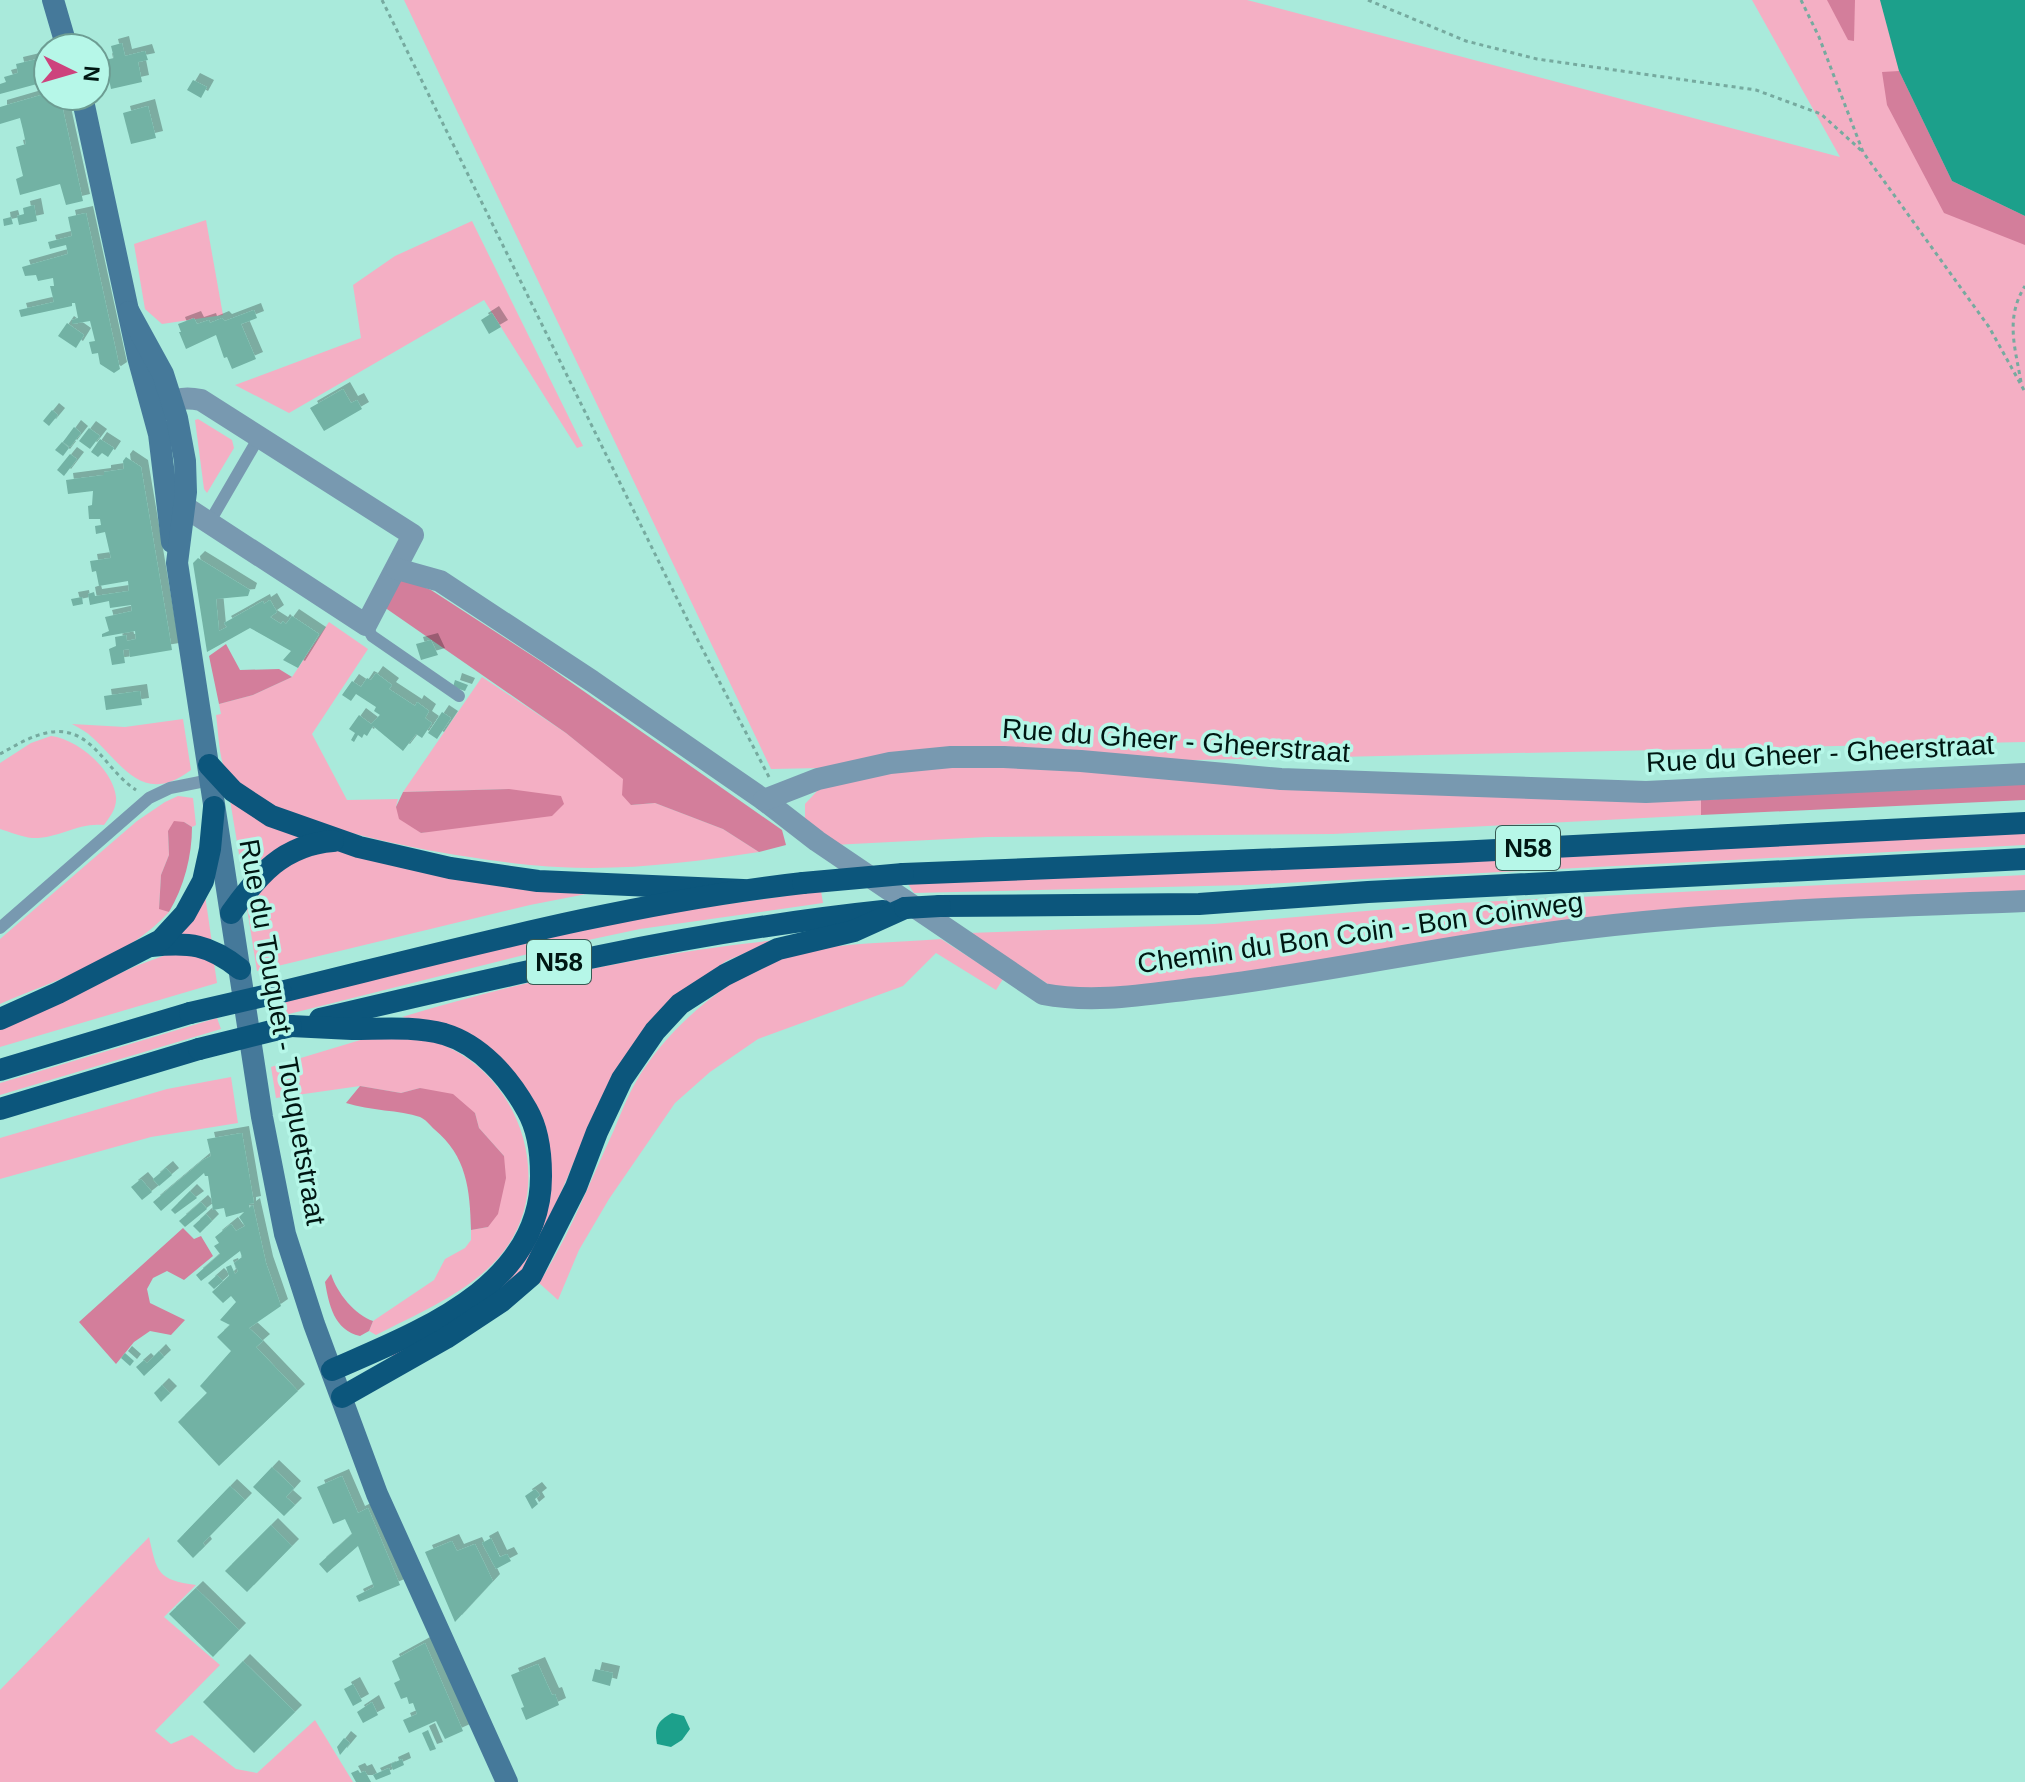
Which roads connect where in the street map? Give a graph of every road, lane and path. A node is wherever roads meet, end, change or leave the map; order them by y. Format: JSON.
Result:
{"nodes":[{"id":1,"x":53,"y":0,"type":"edge"},
{"id":2,"x":382,"y":0,"type":"edge"},
{"id":3,"x":1368,"y":0,"type":"edge"},
{"id":4,"x":1801,"y":0,"type":"edge"},
{"id":5,"x":62,"y":32,"type":"edge"},
{"id":6,"x":85,"y":112,"type":"edge"},
{"id":7,"x":1863,"y":152,"type":"junction"},
{"id":8,"x":2025,"y":286,"type":"edge"},
{"id":9,"x":129,"y":312,"type":"junction"},
{"id":10,"x":2022,"y":386,"type":"junction"},
{"id":11,"x":2025,"y":392,"type":"edge"},
{"id":12,"x":172,"y":400,"type":"junction"},
{"id":13,"x":155,"y":415,"type":"junction"},
{"id":14,"x":259,"y":437,"type":"junction"},
{"id":15,"x":185,"y":507,"type":"junction"},
{"id":16,"x":209,"y":523,"type":"junction"},
{"id":17,"x":175,"y":554,"type":"junction"},
{"id":18,"x":397,"y":569,"type":"junction"},
{"id":19,"x":366,"y":625,"type":"junction"},
{"id":20,"x":459,"y":696,"type":"dead end"},
{"id":21,"x":0,"y":754,"type":"edge"},
{"id":22,"x":209,"y":773,"type":"junction"},
{"id":23,"x":2025,"y":774,"type":"edge"},
{"id":24,"x":771,"y":797,"type":"junction"},
{"id":25,"x":149,"y":798,"type":"junction"},
{"id":26,"x":214,"y":807,"type":"junction"},
{"id":27,"x":2025,"y":823,"type":"edge"},
{"id":28,"x":338,"y":841,"type":"junction"},
{"id":29,"x":2025,"y":859,"type":"edge"},
{"id":30,"x":743,"y":890,"type":"junction"},
{"id":31,"x":2025,"y":901,"type":"edge"},
{"id":32,"x":905,"y":908,"type":"junction"},
{"id":33,"x":231,"y":913,"type":"junction"},
{"id":34,"x":0,"y":928,"type":"edge"},
{"id":35,"x":151,"y":946,"type":"junction"},
{"id":36,"x":240,"y":969,"type":"junction"},
{"id":37,"x":0,"y":1019,"type":"edge"},
{"id":38,"x":291,"y":1026,"type":"junction"},
{"id":39,"x":0,"y":1070,"type":"edge"},
{"id":40,"x":0,"y":1109,"type":"edge"},
{"id":41,"x":332,"y":1370,"type":"junction"},
{"id":42,"x":342,"y":1397,"type":"junction"},
{"id":43,"x":507,"y":1782,"type":"edge"}],
"edges":[{"from":1,"to":5,"type":"main road"},
{"from":2,"to":24,"type":"path"},
{"from":3,"to":7,"type":"path"},
{"from":4,"to":7,"type":"path"},
{"from":6,"to":9,"type":"main road","name":"Rue du Touquet - Touquetstraat"},
{"from":7,"to":10,"type":"path"},
{"from":8,"to":10,"type":"path"},
{"from":9,"to":12,"type":"main road","name":"Rue du Touquet - Touquetstraat"},
{"from":9,"to":13,"type":"main road","name":"Rue du Touquet - Touquetstraat"},
{"from":10,"to":11,"type":"path"},
{"from":12,"to":13,"type":"street"},
{"from":12,"to":14,"type":"street"},
{"from":12,"to":15,"type":"main road","name":"Rue du Touquet - Touquetstraat"},
{"from":13,"to":17,"type":"main road","name":"Rue du Touquet - Touquetstraat"},
{"from":14,"to":16,"type":"lane"},
{"from":14,"to":18,"type":"street"},
{"from":15,"to":16,"type":"street"},
{"from":15,"to":17,"type":"main road","name":"Rue du Touquet - Touquetstraat"},
{"from":16,"to":19,"type":"street"},
{"from":17,"to":22,"type":"main road","name":"Rue du Touquet - Touquetstraat"},
{"from":18,"to":19,"type":"street"},
{"from":18,"to":24,"type":"street"},
{"from":19,"to":20,"type":"lane"},
{"from":21,"to":25,"type":"path"},
{"from":22,"to":25,"type":"lane"},
{"from":22,"to":26,"type":"main road","name":"Rue du Touquet - Touquetstraat"},
{"from":22,"to":28,"type":"highway"},
{"from":23,"to":24,"type":"street","name":"Rue du Gheer - Gheerstraat"},
{"from":24,"to":31,"type":"street","name":"Chemin du Bon Coin - Bon Coinweg"},
{"from":25,"to":34,"type":"lane"},
{"from":26,"to":33,"type":"main road","name":"Rue du Touquet - Touquetstraat"},
{"from":26,"to":35,"type":"highway"},
{"from":27,"to":30,"type":"highway","number":"N58","bridge":true},
{"from":28,"to":30,"type":"highway"},
{"from":28,"to":33,"type":"highway"},
{"from":29,"to":32,"type":"highway","number":"N58","bridge":true},
{"from":30,"to":39,"type":"highway","number":"N58","bridge":true},
{"from":32,"to":38,"type":"highway","number":"N58"},
{"from":32,"to":42,"type":"highway"},
{"from":33,"to":36,"type":"main road","name":"Rue du Touquet - Touquetstraat"},
{"from":35,"to":36,"type":"highway"},
{"from":35,"to":37,"type":"highway"},
{"from":36,"to":41,"type":"main road","name":"Rue du Touquet - Touquetstraat"},
{"from":38,"to":40,"type":"highway","number":"N58","bridge":true},
{"from":38,"to":41,"type":"highway"},
{"from":41,"to":42,"type":"main road","name":"Rue du Touquet - Touquetstraat"},
{"from":42,"to":43,"type":"main road","name":"Rue du Touquet - Touquetstraat"}]}
